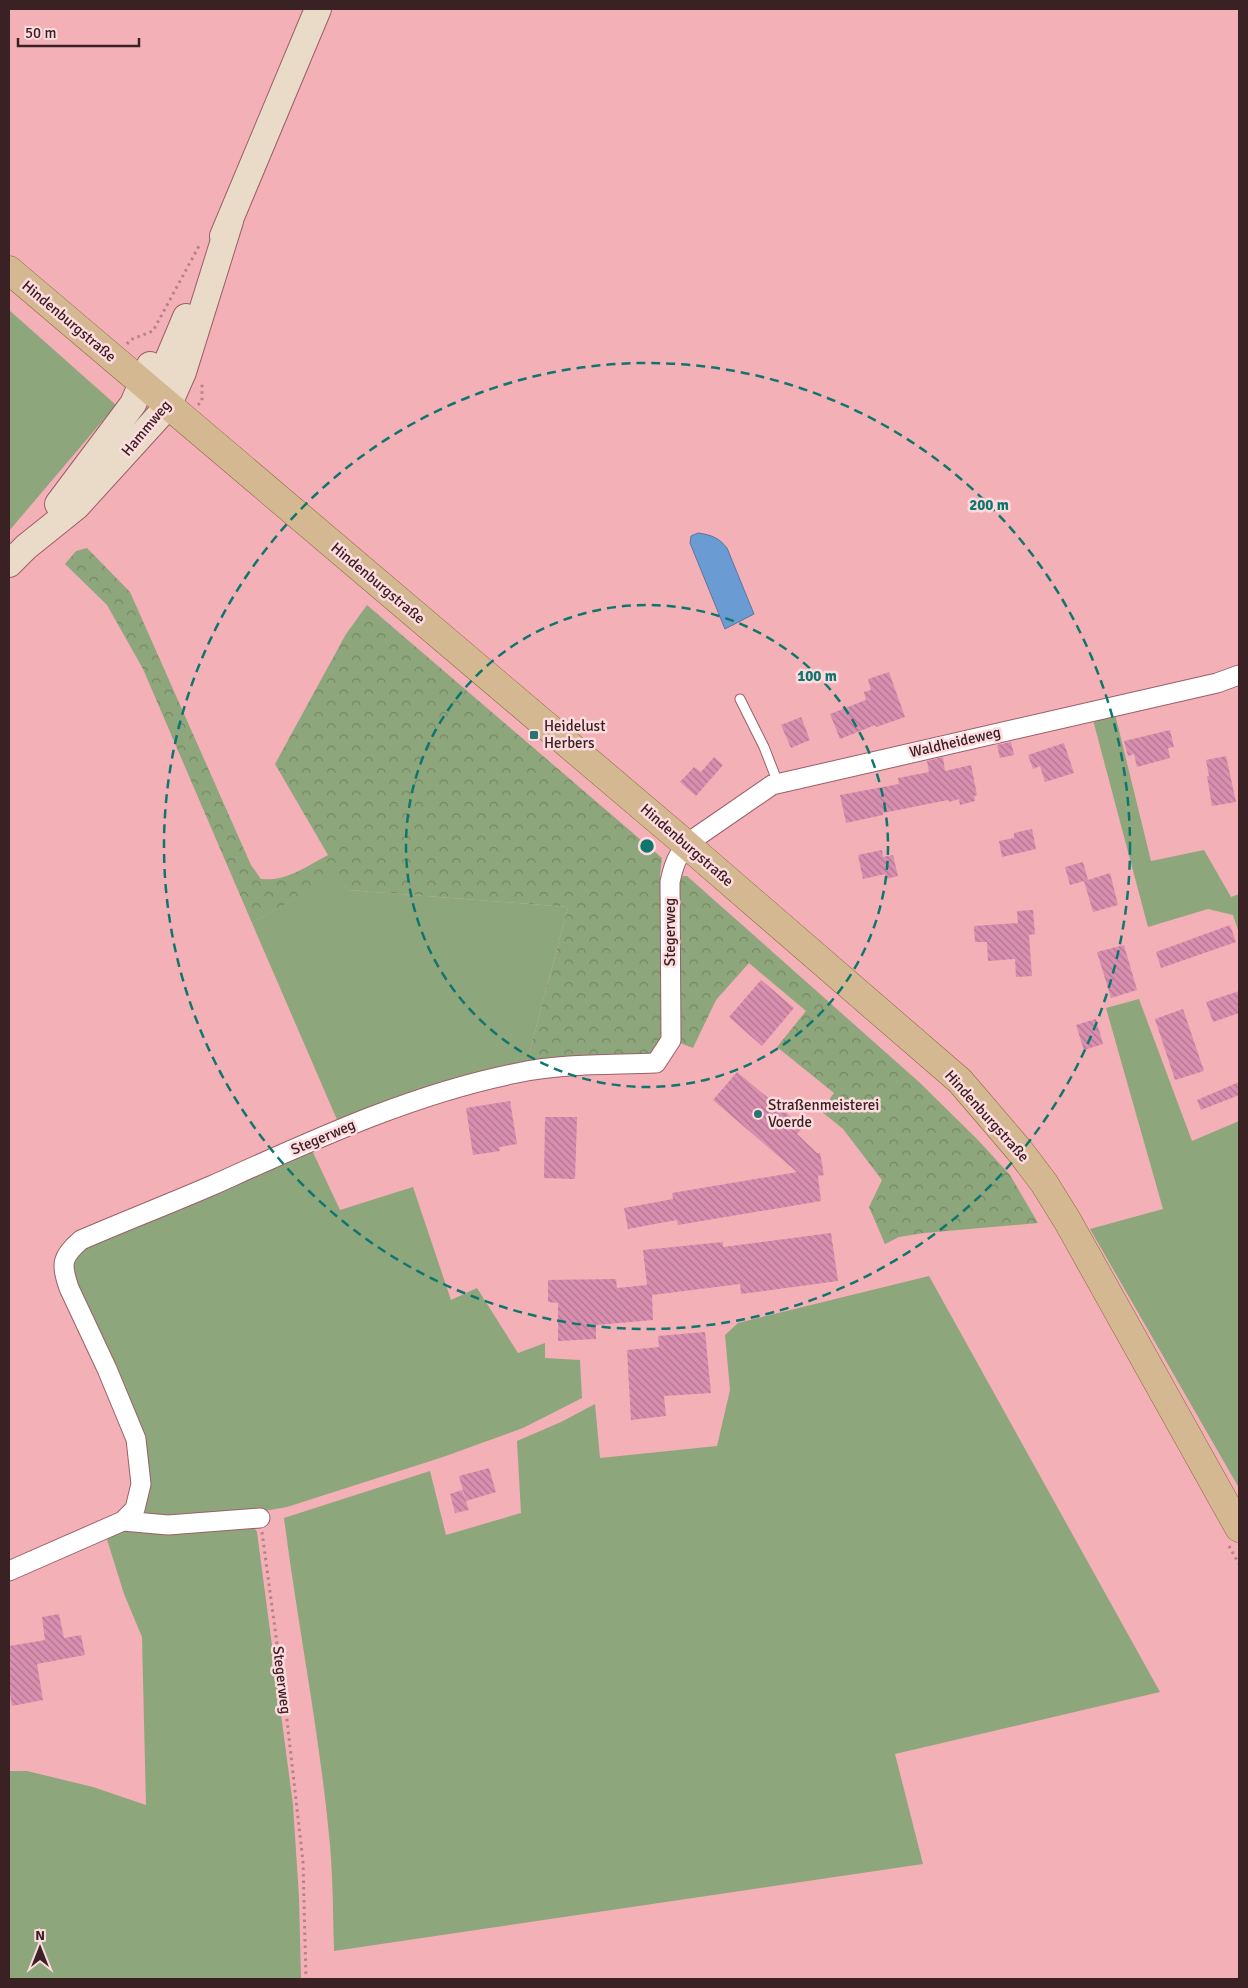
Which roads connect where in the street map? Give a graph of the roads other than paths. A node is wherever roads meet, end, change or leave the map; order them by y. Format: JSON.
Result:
{"nodes":[{"id":1,"x":318,"y":9,"type":"edge"},
{"id":2,"x":230,"y":221,"type":"junction"},
{"id":3,"x":9,"y":270,"type":"edge"},
{"id":4,"x":149,"y":389,"type":"junction"},
{"id":5,"x":21,"y":552,"type":"edge"},
{"id":6,"x":1239,"y":674,"type":"edge"},
{"id":7,"x":740,"y":699,"type":"dead end"},
{"id":8,"x":778,"y":783,"type":"junction"},
{"id":9,"x":687,"y":845,"type":"junction"},
{"id":10,"x":260,"y":1518,"type":"road end"},
{"id":11,"x":123,"y":1521,"type":"junction"},
{"id":12,"x":1239,"y":1528,"type":"edge"},
{"id":13,"x":9,"y":1571,"type":"edge"}],
"edges":[{"from":1,"to":2,"type":"main road","name":"Hammweg"},
{"from":2,"to":4,"type":"main road","name":"Hammweg"},
{"from":2,"to":4,"type":"main road","name":"Hammweg"},
{"from":3,"to":4,"type":"main road","name":"Hindenburgstraße"},
{"from":4,"to":5,"type":"main road","name":"Hammweg"},
{"from":4,"to":5,"type":"main road","name":"Hammweg"},
{"from":4,"to":9,"type":"main road","name":"Hindenburgstraße"},
{"from":6,"to":8,"type":"street","name":"Waldheideweg"},
{"from":7,"to":8,"type":"lane"},
{"from":8,"to":9,"type":"street","name":"Waldheideweg"},
{"from":9,"to":11,"type":"street","name":"Stegerweg"},
{"from":9,"to":12,"type":"main road","name":"Hindenburgstraße"},
{"from":10,"to":11,"type":"street"},
{"from":11,"to":13,"type":"street"}]}
